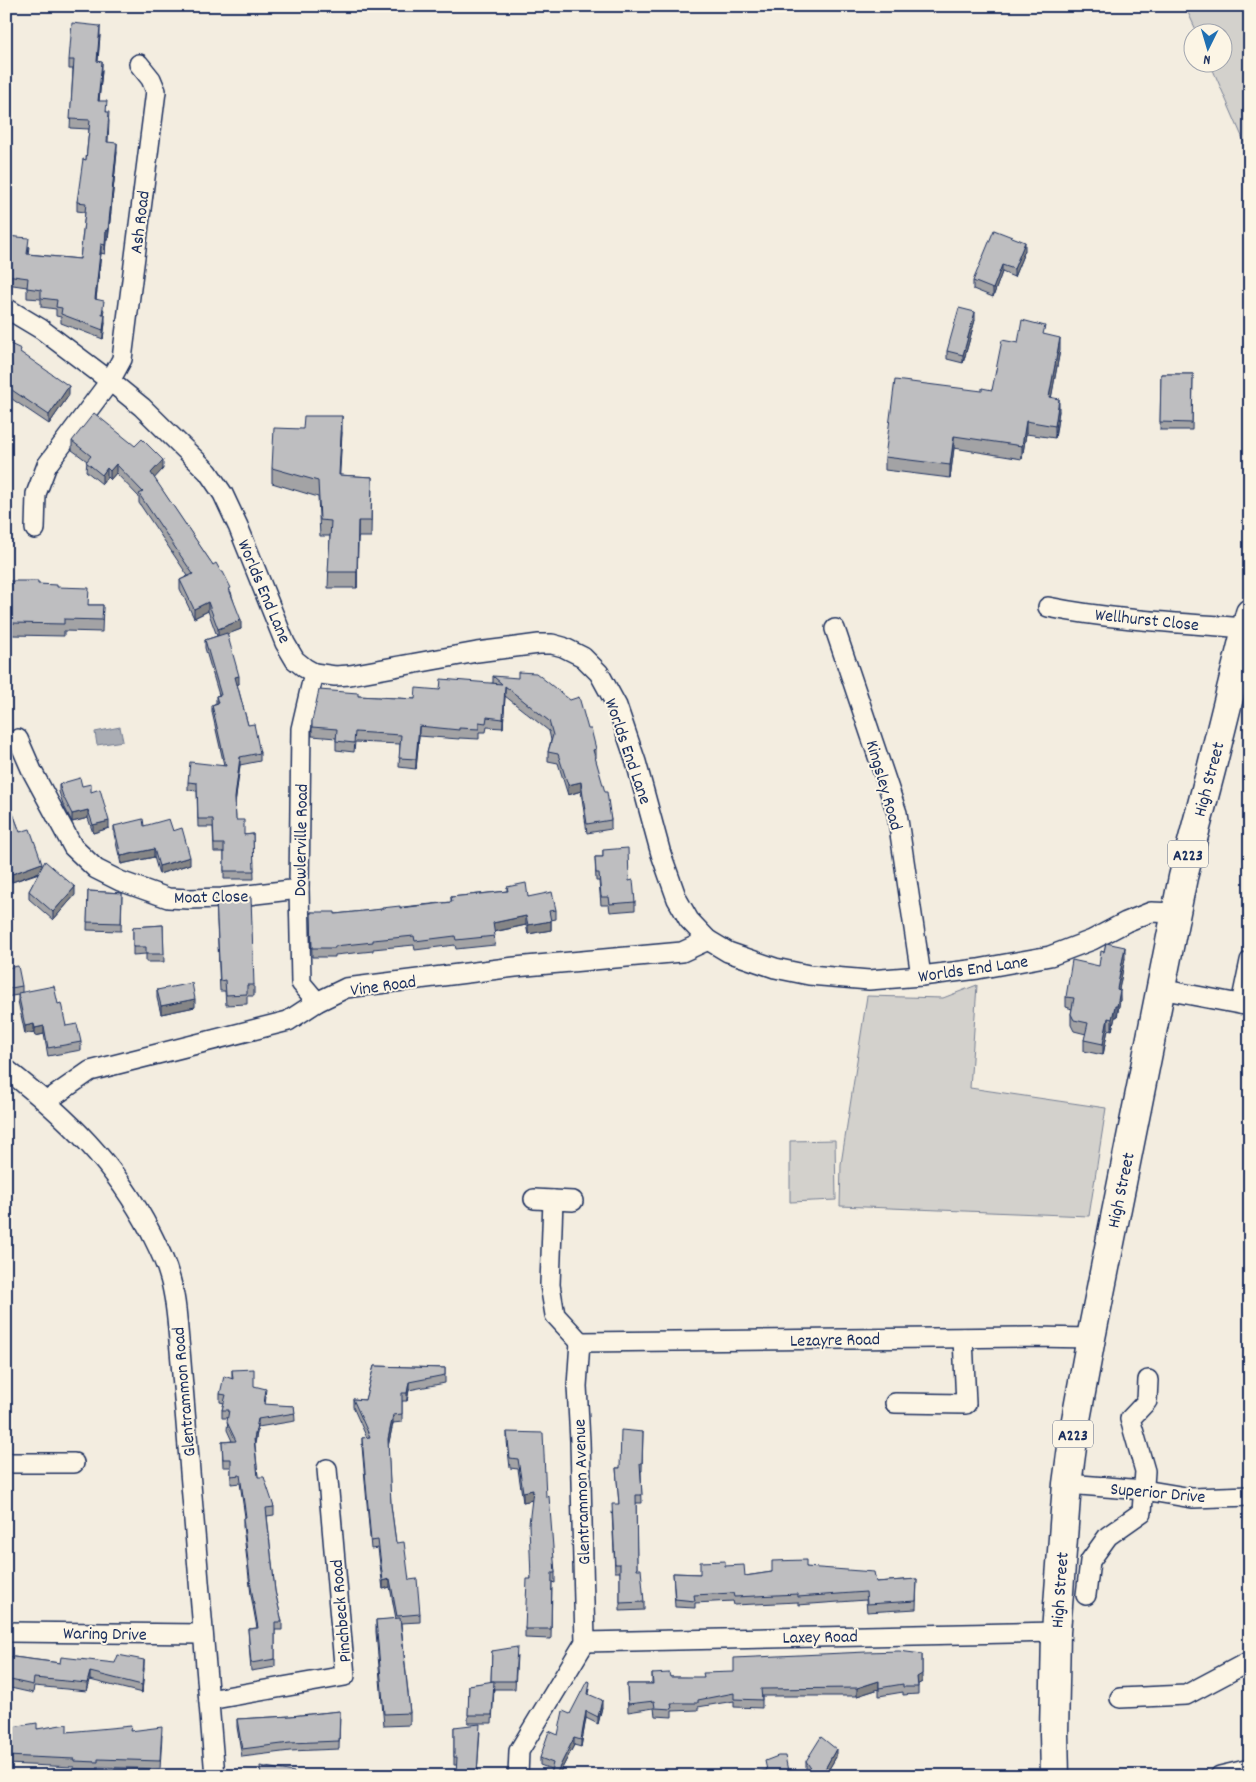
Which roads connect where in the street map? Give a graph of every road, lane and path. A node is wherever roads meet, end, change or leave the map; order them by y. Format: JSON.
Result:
{"nodes":[{"id":1,"x":139,"y":64,"type":"dead end"},
{"id":2,"x":6,"y":308,"type":"edge"},
{"id":3,"x":110,"y":381,"type":"junction"},
{"id":4,"x":35,"y":529,"type":"dead end"},
{"id":5,"x":1048,"y":607,"type":"dead end"},
{"id":6,"x":1248,"y":621,"type":"edge"},
{"id":7,"x":834,"y":629,"type":"dead end"},
{"id":8,"x":314,"y":673,"type":"junction"},
{"id":9,"x":18,"y":739,"type":"dead end"},
{"id":10,"x":299,"y":889,"type":"junction"},
{"id":11,"x":1175,"y":913,"type":"junction"},
{"id":12,"x":708,"y":940,"type":"junction"},
{"id":13,"x":1250,"y":961,"type":"edge"},
{"id":14,"x":921,"y":976,"type":"junction"},
{"id":15,"x":1160,"y":989,"type":"junction"},
{"id":16,"x":317,"y":1002,"type":"junction"},
{"id":17,"x":1245,"y":1005,"type":"edge"},
{"id":18,"x":6,"y":1069,"type":"edge"},
{"id":19,"x":47,"y":1100,"type":"junction"},
{"id":20,"x":534,"y":1199,"type":"dead end"},
{"id":21,"x":553,"y":1200,"type":"junction"},
{"id":22,"x":573,"y":1201,"type":"dead end"},
{"id":23,"x":963,"y":1338,"type":"junction"},
{"id":24,"x":1090,"y":1338,"type":"junction"},
{"id":25,"x":580,"y":1342,"type":"junction"},
{"id":26,"x":1148,"y":1380,"type":"dead end"},
{"id":27,"x":895,"y":1403,"type":"dead end"},
{"id":28,"x":6,"y":1463,"type":"edge"},
{"id":29,"x":74,"y":1463,"type":"dead end"},
{"id":30,"x":327,"y":1469,"type":"dead end"},
{"id":31,"x":1067,"y":1484,"type":"junction"},
{"id":32,"x":1144,"y":1490,"type":"junction"},
{"id":33,"x":1250,"y":1496,"type":"edge"},
{"id":34,"x":1086,"y":1595,"type":"dead end"},
{"id":35,"x":6,"y":1632,"type":"edge"},
{"id":36,"x":1056,"y":1632,"type":"junction"},
{"id":37,"x":203,"y":1634,"type":"junction"},
{"id":38,"x":585,"y":1642,"type":"junction"},
{"id":39,"x":1250,"y":1661,"type":"edge"},
{"id":40,"x":1120,"y":1698,"type":"dead end"},
{"id":41,"x":209,"y":1700,"type":"junction"},
{"id":42,"x":1250,"y":1769,"type":"edge"},
{"id":43,"x":215,"y":1776,"type":"edge"},
{"id":44,"x":518,"y":1776,"type":"edge"},
{"id":45,"x":1055,"y":1776,"type":"edge"},
{"id":46,"x":1220,"y":1776,"type":"edge"}],
"edges":[{"from":1,"to":3,"type":"street","name":"Ash Road"},
{"from":2,"to":3,"type":"street","name":"Worlds End Lane"},
{"from":3,"to":4,"type":"street","name":"Ash Road"},
{"from":3,"to":8,"type":"street","name":"Worlds End Lane"},
{"from":5,"to":6,"type":"street","name":"Wellhurst Close"},
{"from":6,"to":11,"type":"main road","name":"High Street","number":"A223"},
{"from":7,"to":14,"type":"street","name":"Kingsley Road"},
{"from":8,"to":10,"type":"street","name":"Dowlerville Road"},
{"from":8,"to":12,"type":"street","name":"Worlds End Lane"},
{"from":9,"to":10,"type":"street","name":"Moat Close"},
{"from":10,"to":16,"type":"street","name":"Dowlerville Road"},
{"from":11,"to":14,"type":"street","name":"Worlds End Lane"},
{"from":11,"to":15,"type":"main road","name":"High Street","number":"A223"},
{"from":12,"to":14,"type":"street","name":"Worlds End Lane"},
{"from":12,"to":16,"type":"street","name":"Vine Road"},
{"from":13,"to":17,"type":"street"},
{"from":15,"to":17,"type":"street"},
{"from":15,"to":24,"type":"main road","name":"High Street","number":"A223"},
{"from":16,"to":19,"type":"street","name":"Vine Road"},
{"from":18,"to":19,"type":"street","name":"Glentrammon Road"},
{"from":19,"to":37,"type":"street","name":"Glentrammon Road"},
{"from":20,"to":21,"type":"street"},
{"from":21,"to":22,"type":"street"},
{"from":21,"to":25,"type":"street"},
{"from":23,"to":24,"type":"street","name":"Lezayre Road"},
{"from":23,"to":25,"type":"street","name":"Lezayre Road"},
{"from":23,"to":27,"type":"street"},
{"from":24,"to":31,"type":"main road","name":"High Street","number":"A223"},
{"from":25,"to":38,"type":"street","name":"Glentrammon Avenue"},
{"from":26,"to":32,"type":"street"},
{"from":28,"to":29,"type":"street"},
{"from":30,"to":41,"type":"street","name":"Pinchbeck Road"},
{"from":31,"to":32,"type":"street","name":"Superior Drive"},
{"from":31,"to":36,"type":"main road","name":"High Street","number":"A223"},
{"from":32,"to":33,"type":"street","name":"Superior Drive"},
{"from":32,"to":34,"type":"street"},
{"from":35,"to":37,"type":"street","name":"Waring Drive"},
{"from":36,"to":38,"type":"street","name":"Laxey Road"},
{"from":36,"to":45,"type":"main road","name":"High Street","number":"A223"},
{"from":37,"to":41,"type":"street","name":"Glentrammon Road"},
{"from":38,"to":44,"type":"street"},
{"from":39,"to":40,"type":"street"},
{"from":41,"to":43,"type":"street","name":"Glentrammon Road"},
{"from":42,"to":46,"type":"street"}]}
